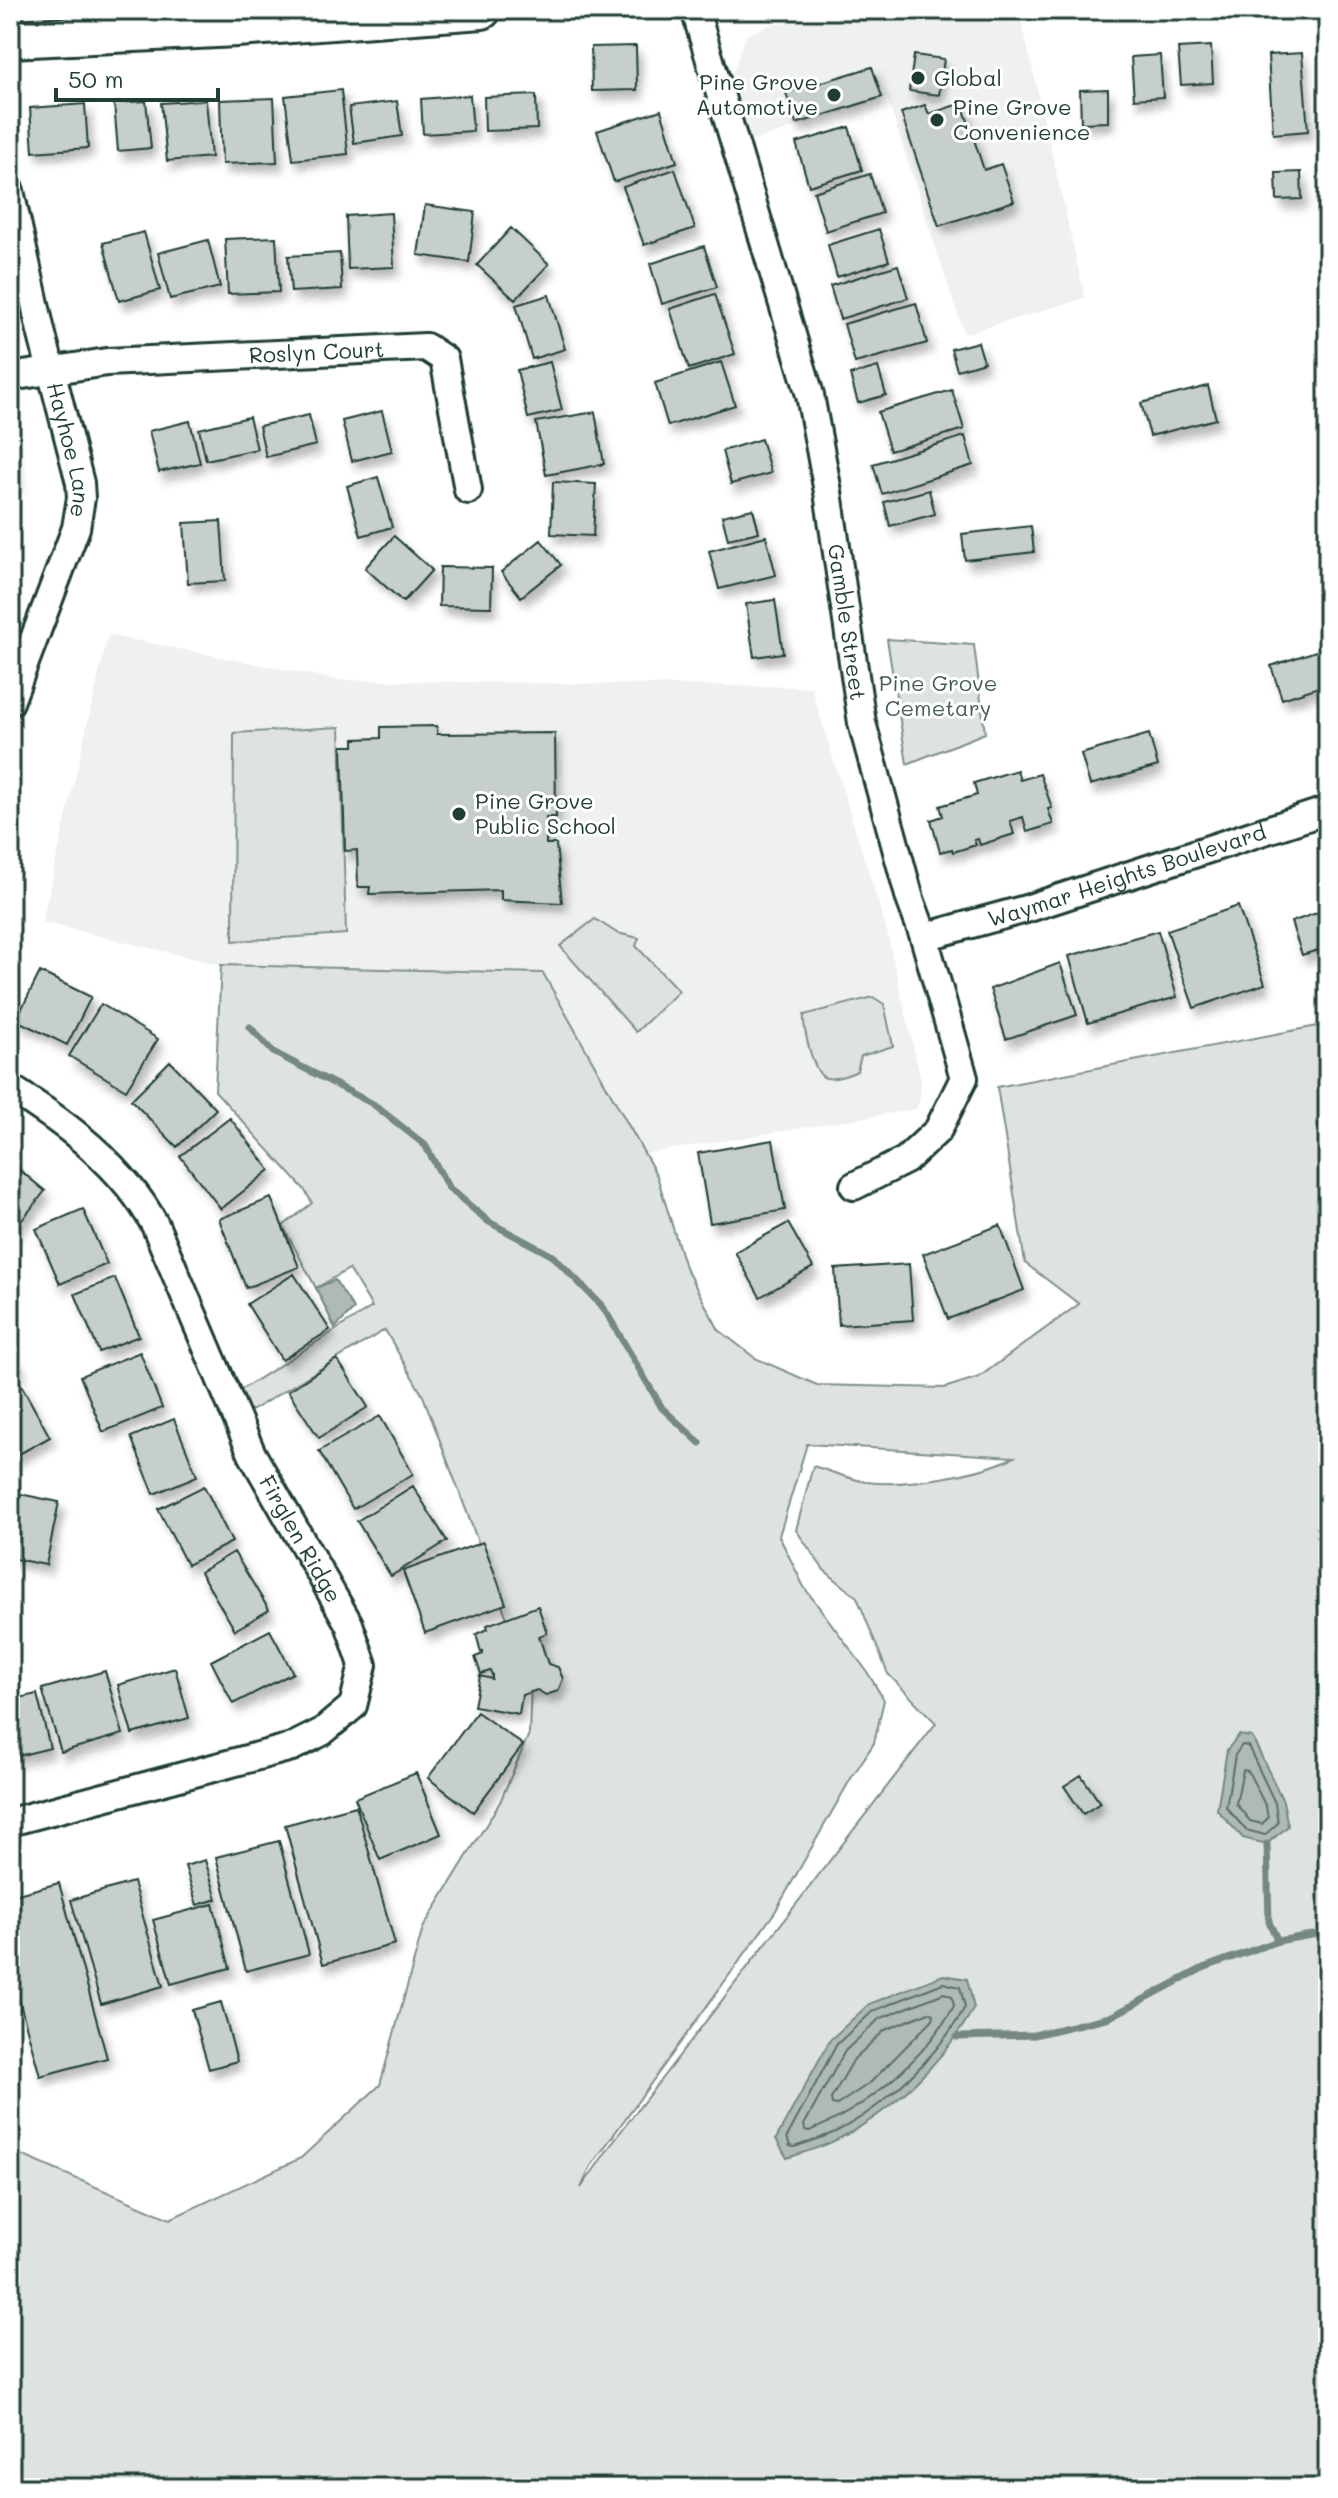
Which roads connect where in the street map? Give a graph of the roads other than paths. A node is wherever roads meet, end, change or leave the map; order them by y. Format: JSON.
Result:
{"nodes":[{"id":1,"x":482,"y":10,"type":"edge"},
{"id":2,"x":695,"y":10,"type":"edge"},
{"id":3,"x":10,"y":39,"type":"edge"},
{"id":4,"x":10,"y":191,"type":"edge"},
{"id":5,"x":52,"y":369,"type":"junction"},
{"id":6,"x":10,"y":377,"type":"edge"},
{"id":7,"x":468,"y":490,"type":"dead end"},
{"id":8,"x":10,"y":702,"type":"edge"},
{"id":9,"x":1328,"y":810,"type":"edge"},
{"id":10,"x":924,"y":937,"type":"junction"},
{"id":11,"x":10,"y":1088,"type":"edge"},
{"id":12,"x":854,"y":1186,"type":"dead end"},
{"id":13,"x":10,"y":1822,"type":"edge"}],
"edges":[{"from":1,"to":3,"type":"main road"},
{"from":2,"to":10,"type":"street","name":"Gamble Street"},
{"from":4,"to":5,"type":"street","name":"Hayhoe Lane"},
{"from":5,"to":6,"type":"street","name":"Roslyn Court"},
{"from":5,"to":7,"type":"street","name":"Roslyn Court"},
{"from":5,"to":8,"type":"street","name":"Hayhoe Lane"},
{"from":9,"to":10,"type":"street","name":"Waymar Heights Boulevard"},
{"from":10,"to":12,"type":"street","name":"Gamble Street"},
{"from":11,"to":13,"type":"street","name":"Firglen Ridge"}]}
